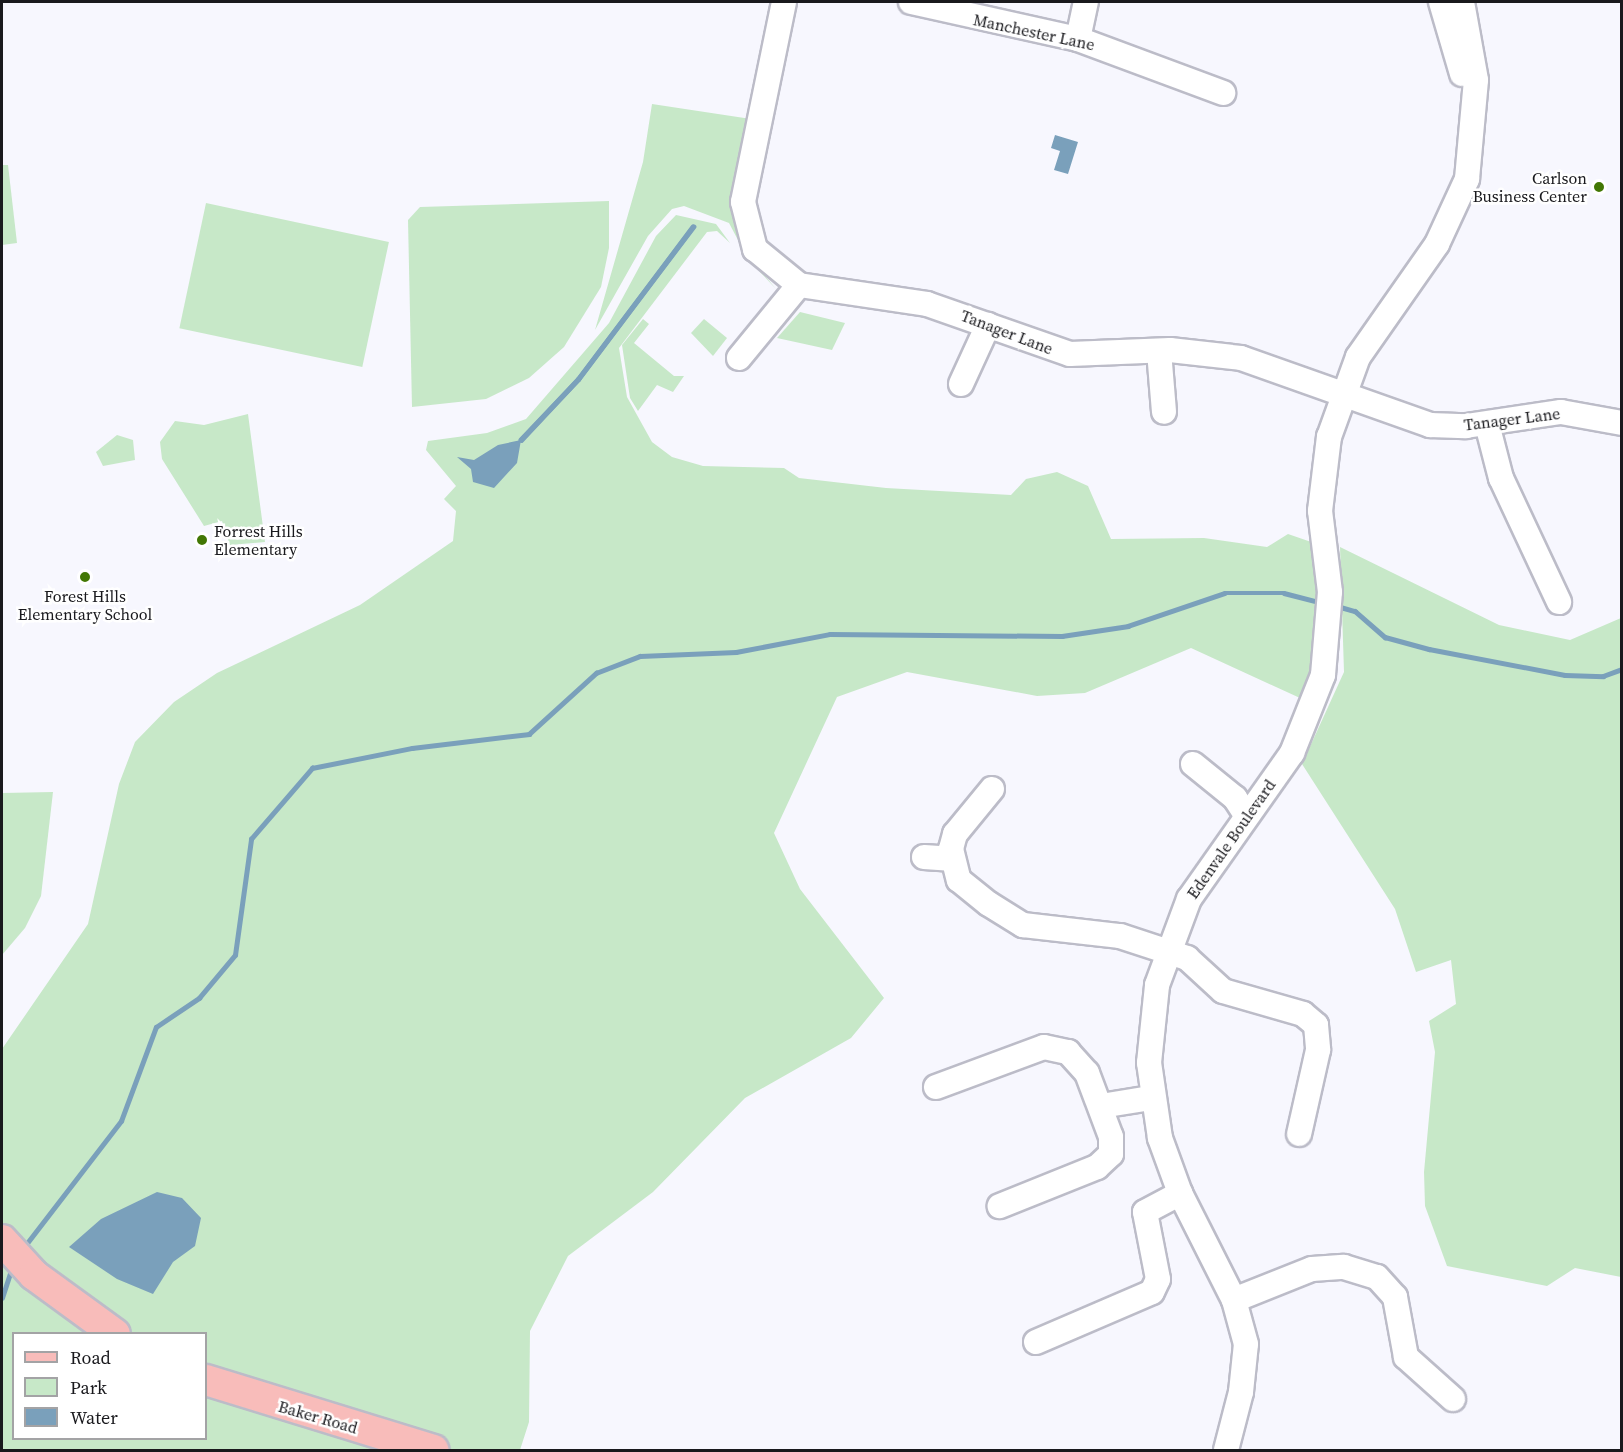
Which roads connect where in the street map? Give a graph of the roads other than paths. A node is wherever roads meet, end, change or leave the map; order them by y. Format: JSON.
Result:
{"nodes":[{"id":1,"x":784,"y":2,"type":"edge"},
{"id":2,"x":911,"y":2,"type":"edge"},
{"id":3,"x":1086,"y":2,"type":"edge"},
{"id":4,"x":1441,"y":2,"type":"edge"},
{"id":5,"x":1462,"y":2,"type":"edge"},
{"id":6,"x":1078,"y":39,"type":"junction"},
{"id":7,"x":1223,"y":93,"type":"dead end"},
{"id":8,"x":1437,"y":244,"type":"junction"},
{"id":9,"x":799,"y":285,"type":"junction"},
{"id":10,"x":988,"y":325,"type":"junction"},
{"id":11,"x":1159,"y":351,"type":"junction"},
{"id":12,"x":739,"y":358,"type":"dead end"},
{"id":13,"x":960,"y":384,"type":"dead end"},
{"id":14,"x":1341,"y":394,"type":"junction"},
{"id":15,"x":1164,"y":412,"type":"dead end"},
{"id":16,"x":1622,"y":423,"type":"edge"},
{"id":17,"x":1487,"y":424,"type":"junction"},
{"id":18,"x":1559,"y":602,"type":"dead end"},
{"id":19,"x":1193,"y":764,"type":"dead end"},
{"id":20,"x":992,"y":789,"type":"dead end"},
{"id":21,"x":1246,"y":815,"type":"junction"},
{"id":22,"x":924,"y":857,"type":"dead end"},
{"id":23,"x":950,"y":859,"type":"junction"},
{"id":24,"x":1166,"y":951,"type":"junction"},
{"id":25,"x":936,"y":1087,"type":"dead end"},
{"id":26,"x":1151,"y":1098,"type":"junction"},
{"id":27,"x":1101,"y":1106,"type":"junction"},
{"id":28,"x":1299,"y":1134,"type":"dead end"},
{"id":29,"x":1180,"y":1193,"type":"junction"},
{"id":30,"x":1000,"y":1206,"type":"dead end"},
{"id":31,"x":4,"y":1243,"type":"edge"},
{"id":32,"x":1234,"y":1300,"type":"junction"},
{"id":33,"x":112,"y":1332,"type":"edge"},
{"id":34,"x":1036,"y":1342,"type":"dead end"},
{"id":35,"x":207,"y":1380,"type":"edge"},
{"id":36,"x":1453,"y":1399,"type":"dead end"},
{"id":37,"x":433,"y":1450,"type":"edge"},
{"id":38,"x":1226,"y":1450,"type":"edge"}],
"edges":[{"from":1,"to":9,"type":"street"},
{"from":2,"to":6,"type":"street","name":"Manchester Lane"},
{"from":3,"to":6,"type":"street"},
{"from":4,"to":8,"type":"street","name":"Edenvale Boulevard"},
{"from":5,"to":8,"type":"street","name":"Edenvale Boulevard"},
{"from":6,"to":7,"type":"street","name":"Manchester Lane"},
{"from":8,"to":14,"type":"street","name":"Edenvale Boulevard"},
{"from":9,"to":10,"type":"street","name":"Tanager Lane"},
{"from":9,"to":12,"type":"street"},
{"from":10,"to":11,"type":"street","name":"Tanager Lane"},
{"from":10,"to":13,"type":"street"},
{"from":11,"to":14,"type":"street","name":"Tanager Lane"},
{"from":11,"to":15,"type":"street"},
{"from":14,"to":17,"type":"street","name":"Tanager Lane"},
{"from":14,"to":21,"type":"street","name":"Edenvale Boulevard"},
{"from":16,"to":17,"type":"street","name":"Tanager Lane"},
{"from":17,"to":18,"type":"street"},
{"from":19,"to":21,"type":"street"},
{"from":20,"to":23,"type":"street"},
{"from":21,"to":24,"type":"street","name":"Edenvale Boulevard"},
{"from":22,"to":23,"type":"street"},
{"from":23,"to":24,"type":"street"},
{"from":24,"to":26,"type":"street","name":"Edenvale Boulevard"},
{"from":24,"to":28,"type":"street"},
{"from":25,"to":27,"type":"street"},
{"from":26,"to":27,"type":"street"},
{"from":26,"to":29,"type":"street","name":"Edenvale Boulevard"},
{"from":27,"to":30,"type":"street"},
{"from":29,"to":32,"type":"street","name":"Edenvale Boulevard"},
{"from":29,"to":34,"type":"street"},
{"from":31,"to":33,"type":"main road"},
{"from":32,"to":36,"type":"street"},
{"from":32,"to":38,"type":"street","name":"Edenvale Boulevard"},
{"from":35,"to":37,"type":"main road","name":"Baker Road"}]}
